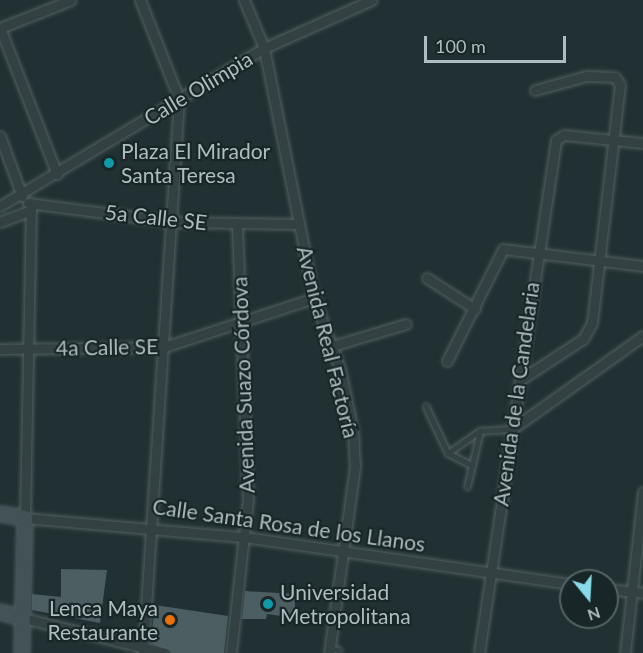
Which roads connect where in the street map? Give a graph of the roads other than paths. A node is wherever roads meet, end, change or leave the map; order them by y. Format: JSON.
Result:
{"nodes":[{"id":1,"x":71,"y":0,"type":"edge"},
{"id":2,"x":140,"y":0,"type":"edge"},
{"id":3,"x":244,"y":0,"type":"edge"},
{"id":4,"x":372,"y":0,"type":"edge"},
{"id":5,"x":0,"y":28,"type":"edge"},
{"id":6,"x":264,"y":48,"type":"junction"},
{"id":7,"x":535,"y":90,"type":"dead end"},
{"id":8,"x":179,"y":99,"type":"junction"},
{"id":9,"x":0,"y":136,"type":"edge"},
{"id":10,"x":613,"y":140,"type":"junction"},
{"id":11,"x":643,"y":143,"type":"edge"},
{"id":12,"x":57,"y":174,"type":"junction"},
{"id":13,"x":22,"y":196,"type":"junction"},
{"id":14,"x":13,"y":201,"type":"junction"},
{"id":15,"x":0,"y":206,"type":"edge"},
{"id":16,"x":31,"y":207,"type":"junction"},
{"id":17,"x":0,"y":222,"type":"edge"},
{"id":18,"x":174,"y":222,"type":"junction"},
{"id":19,"x":299,"y":224,"type":"junction"},
{"id":20,"x":237,"y":225,"type":"junction"},
{"id":21,"x":535,"y":251,"type":"junction"},
{"id":22,"x":600,"y":260,"type":"junction"},
{"id":23,"x":643,"y":266,"type":"edge"},
{"id":24,"x":427,"y":278,"type":"dead end"},
{"id":25,"x":314,"y":298,"type":"junction"},
{"id":26,"x":475,"y":309,"type":"junction"},
{"id":27,"x":242,"y":321,"type":"junction"},
{"id":28,"x":406,"y":324,"type":"dead end"},
{"id":29,"x":643,"y":336,"type":"edge"},
{"id":30,"x":332,"y":346,"type":"junction"},
{"id":31,"x":164,"y":347,"type":"junction"},
{"id":32,"x":27,"y":348,"type":"junction"},
{"id":33,"x":0,"y":349,"type":"edge"},
{"id":34,"x":447,"y":361,"type":"dead end"},
{"id":35,"x":520,"y":380,"type":"junction"},
{"id":36,"x":426,"y":406,"type":"dead end"},
{"id":37,"x":512,"y":429,"type":"junction"},
{"id":38,"x":480,"y":431,"type":"junction"},
{"id":39,"x":448,"y":453,"type":"junction"},
{"id":40,"x":472,"y":465,"type":"junction"},
{"id":41,"x":467,"y":488,"type":"dead end"},
{"id":42,"x":643,"y":492,"type":"edge"},
{"id":43,"x":0,"y":514,"type":"edge"},
{"id":44,"x":25,"y":518,"type":"junction"},
{"id":45,"x":154,"y":528,"type":"junction"},
{"id":46,"x":244,"y":537,"type":"junction"},
{"id":47,"x":342,"y":552,"type":"junction"},
{"id":48,"x":490,"y":574,"type":"junction"},
{"id":49,"x":559,"y":583,"type":"edge"},
{"id":50,"x":619,"y":590,"type":"edge"},
{"id":51,"x":632,"y":592,"type":"junction"},
{"id":52,"x":643,"y":593,"type":"edge"},
{"id":53,"x":0,"y":612,"type":"edge"},
{"id":54,"x":23,"y":618,"type":"junction"},
{"id":55,"x":143,"y":650,"type":"edge"},
{"id":56,"x":332,"y":650,"type":"edge"},
{"id":57,"x":22,"y":653,"type":"edge"},
{"id":58,"x":165,"y":653,"type":"edge"},
{"id":59,"x":231,"y":653,"type":"edge"},
{"id":60,"x":479,"y":653,"type":"edge"},
{"id":61,"x":625,"y":653,"type":"edge"}],
"edges":[{"from":1,"to":5,"type":"street"},
{"from":2,"to":8,"type":"street"},
{"from":3,"to":6,"type":"street","name":"Avenida Real Factoría"},
{"from":4,"to":6,"type":"street","name":"Calle Olimpia"},
{"from":5,"to":12,"type":"street"},
{"from":6,"to":8,"type":"street","name":"Calle Olimpia"},
{"from":6,"to":19,"type":"street","name":"Avenida Real Factoría"},
{"from":7,"to":10,"type":"street"},
{"from":8,"to":12,"type":"street","name":"Calle Olimpia"},
{"from":8,"to":18,"type":"street"},
{"from":9,"to":13,"type":"street"},
{"from":10,"to":11,"type":"street"},
{"from":10,"to":21,"type":"street","name":"Avenida de la Candelaria"},
{"from":10,"to":22,"type":"street"},
{"from":12,"to":13,"type":"street","name":"Calle Olimpia"},
{"from":13,"to":14,"type":"street","name":"Calle Olimpia"},
{"from":14,"to":15,"type":"street","name":"Calle Olimpia"},
{"from":14,"to":16,"type":"street","name":"5a Calle SE"},
{"from":16,"to":17,"type":"street"},
{"from":16,"to":18,"type":"street","name":"5a Calle SE"},
{"from":16,"to":32,"type":"street"},
{"from":18,"to":20,"type":"street","name":"5a Calle SE"},
{"from":18,"to":31,"type":"street"},
{"from":19,"to":20,"type":"street","name":"5a Calle SE"},
{"from":19,"to":25,"type":"street","name":"Avenida Real Factoría"},
{"from":20,"to":27,"type":"street","name":"Avenida Suazo Córdova"},
{"from":21,"to":22,"type":"street"},
{"from":21,"to":26,"type":"street"},
{"from":21,"to":35,"type":"street","name":"Avenida de la Candelaria"},
{"from":22,"to":23,"type":"street"},
{"from":22,"to":35,"type":"street"},
{"from":24,"to":26,"type":"street"},
{"from":25,"to":27,"type":"street","name":"4a Calle SE"},
{"from":25,"to":30,"type":"street","name":"Avenida Real Factoría"},
{"from":26,"to":34,"type":"street"},
{"from":27,"to":31,"type":"street","name":"4a Calle SE"},
{"from":27,"to":46,"type":"street","name":"Avenida Suazo Córdova"},
{"from":28,"to":30,"type":"street"},
{"from":29,"to":37,"type":"street"},
{"from":30,"to":47,"type":"street","name":"Avenida Real Factoría"},
{"from":31,"to":32,"type":"street","name":"4a Calle SE"},
{"from":31,"to":45,"type":"street"},
{"from":32,"to":33,"type":"street","name":"4a Calle SE"},
{"from":32,"to":44,"type":"street"},
{"from":35,"to":37,"type":"street","name":"Avenida de la Candelaria"},
{"from":36,"to":39,"type":"lane"},
{"from":37,"to":38,"type":"lane"},
{"from":37,"to":48,"type":"street","name":"Avenida de la Candelaria"},
{"from":38,"to":39,"type":"lane"},
{"from":38,"to":40,"type":"lane"},
{"from":39,"to":40,"type":"lane"},
{"from":40,"to":41,"type":"lane"},
{"from":42,"to":51,"type":"street"},
{"from":43,"to":44,"type":"street","name":"Calle Santa Rosa de los Llanos"},
{"from":44,"to":45,"type":"street","name":"Calle Santa Rosa de los Llanos"},
{"from":44,"to":54,"type":"street"},
{"from":45,"to":46,"type":"street","name":"Calle Santa Rosa de los Llanos"},
{"from":45,"to":55,"type":"street"},
{"from":46,"to":47,"type":"street","name":"Calle Santa Rosa de los Llanos"},
{"from":46,"to":59,"type":"street","name":"Avenida Suazo Córdova"},
{"from":47,"to":48,"type":"street","name":"Calle Santa Rosa de los Llanos"},
{"from":47,"to":56,"type":"street","name":"Avenida Real Factoría"},
{"from":48,"to":49,"type":"street","name":"Calle Santa Rosa de los Llanos"},
{"from":48,"to":60,"type":"street","name":"Avenida de la Candelaria"},
{"from":50,"to":51,"type":"street"},
{"from":51,"to":52,"type":"street"},
{"from":51,"to":61,"type":"street"},
{"from":53,"to":54,"type":"street"},
{"from":54,"to":55,"type":"street"},
{"from":54,"to":57,"type":"street"},
{"from":55,"to":58,"type":"street"}]}
